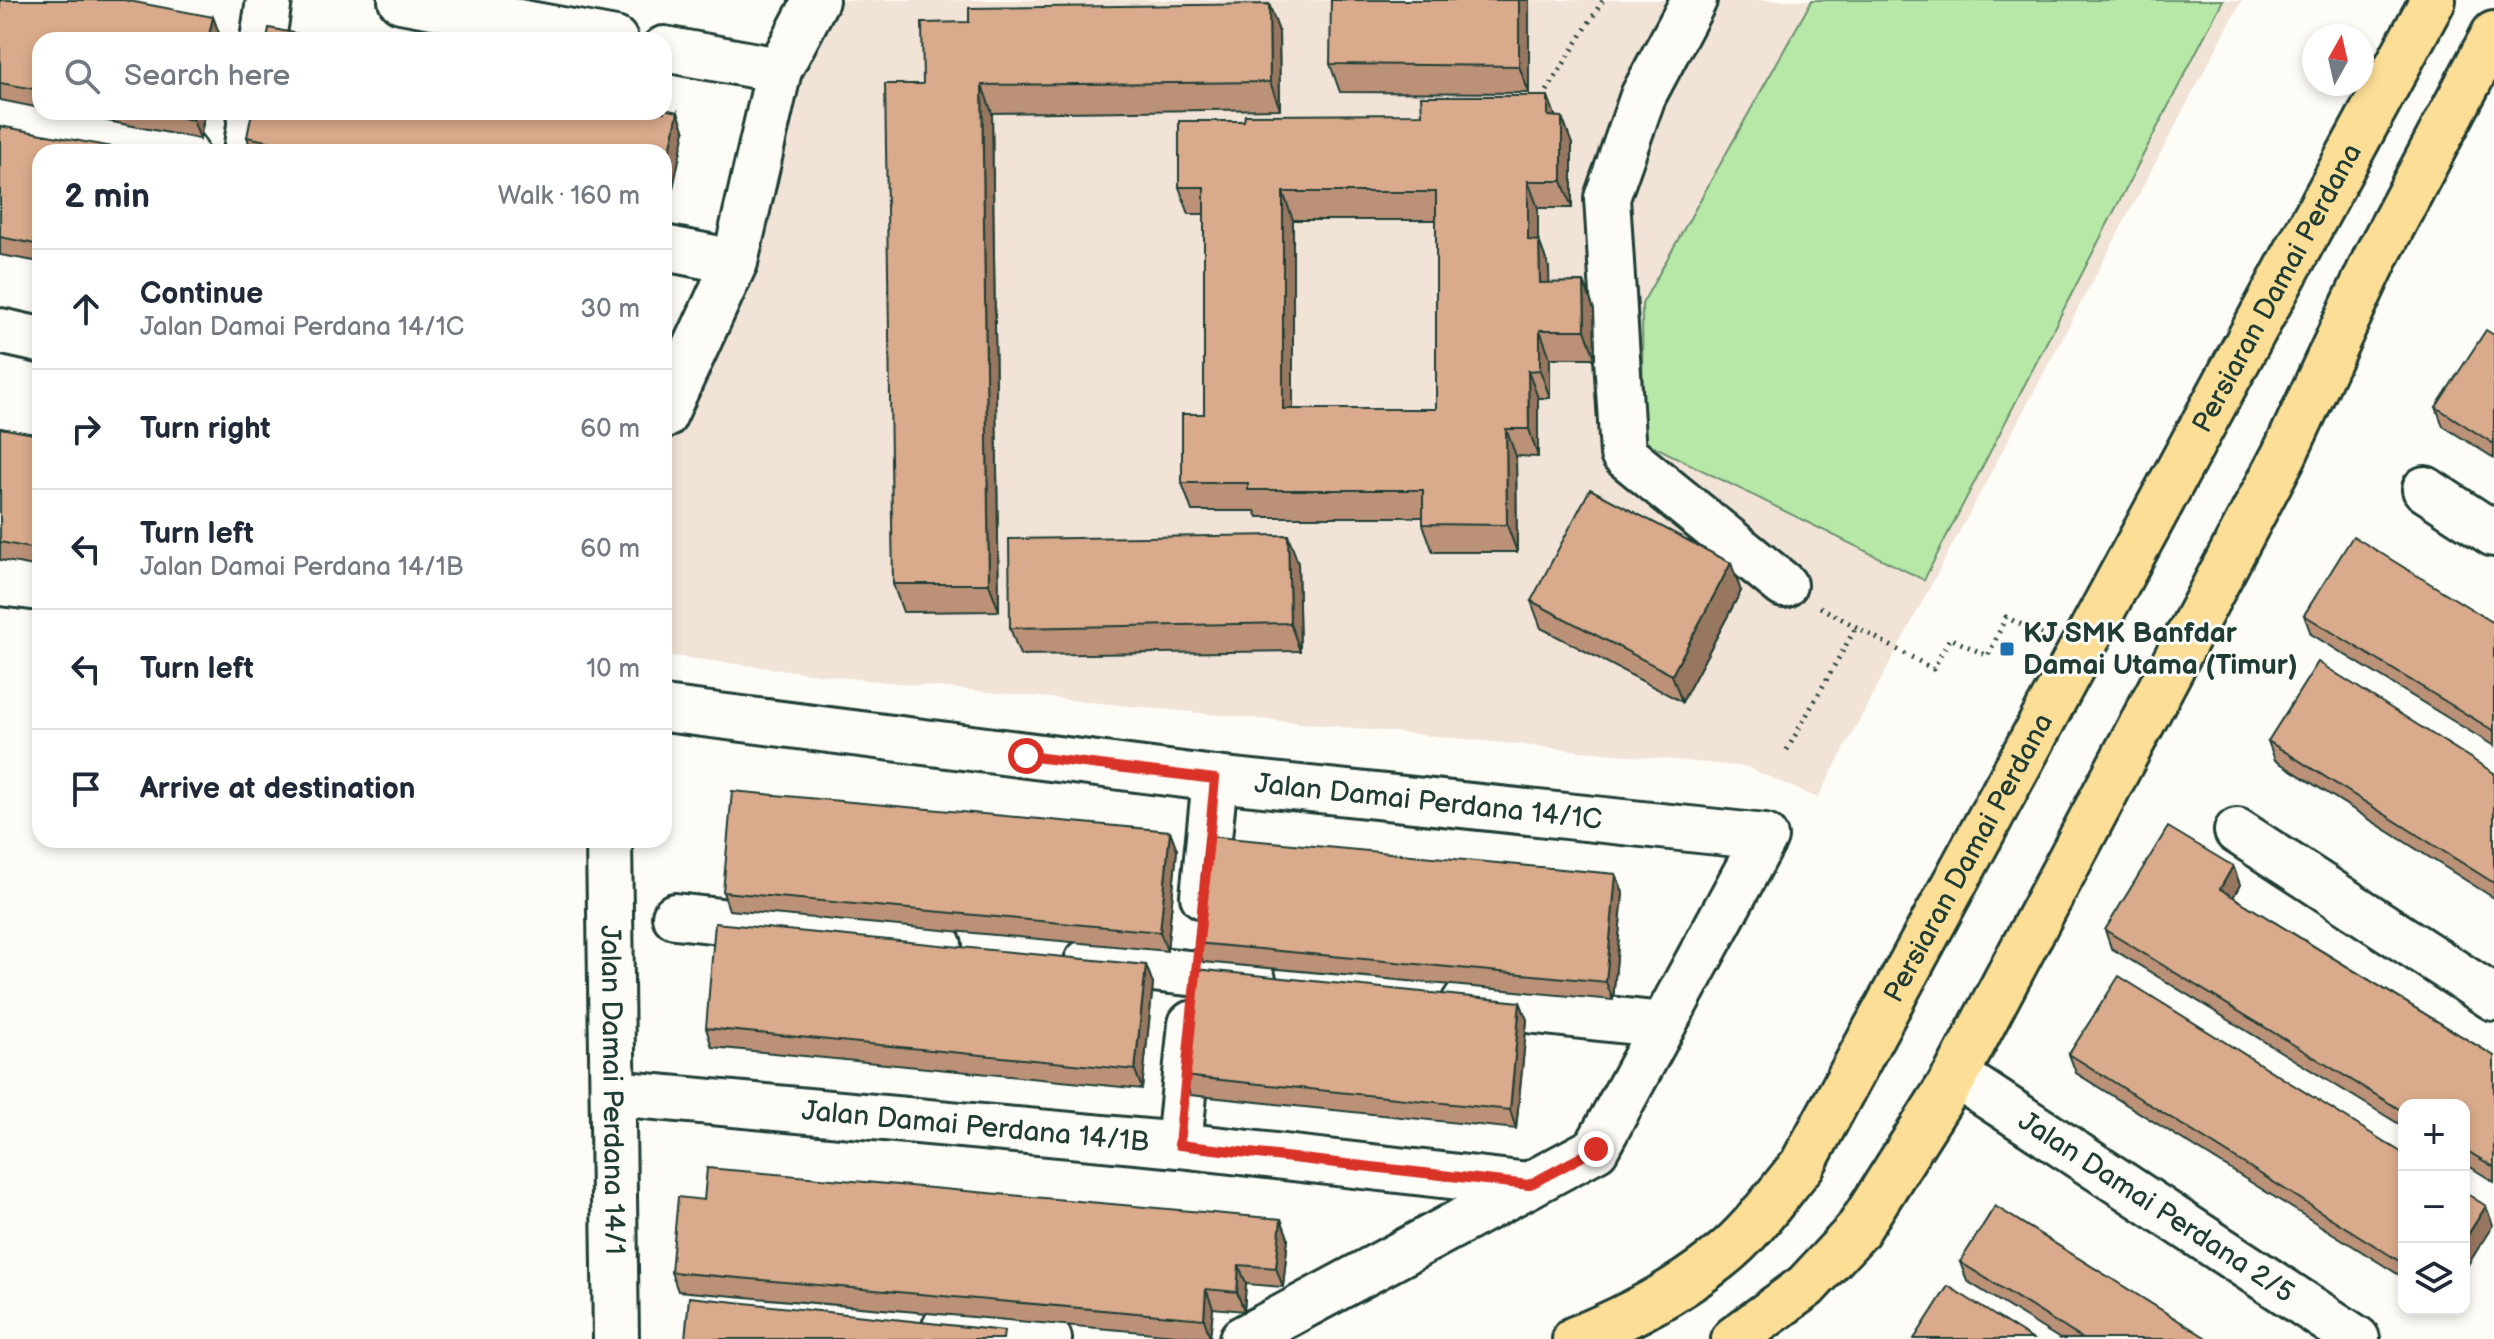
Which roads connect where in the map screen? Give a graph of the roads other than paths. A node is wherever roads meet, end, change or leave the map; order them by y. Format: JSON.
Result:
{"nodes":[{"id":1,"x":269,"y":0,"type":"edge"},
{"id":2,"x":401,"y":0,"type":"edge"},
{"id":3,"x":816,"y":0,"type":"edge"},
{"id":4,"x":1694,"y":0,"type":"edge"},
{"id":5,"x":2433,"y":0,"type":"edge"},
{"id":6,"x":264,"y":32,"type":"edge"},
{"id":7,"x":572,"y":32,"type":"edge"},
{"id":8,"x":2494,"y":34,"type":"edge"},
{"id":9,"x":672,"y":50,"type":"edge"},
{"id":10,"x":779,"y":70,"type":"junction"},
{"id":11,"x":0,"y":116,"type":"edge"},
{"id":12,"x":251,"y":120,"type":"edge"},
{"id":13,"x":144,"y":144,"type":"edge"},
{"id":14,"x":247,"y":144,"type":"edge"},
{"id":15,"x":672,"y":250,"type":"edge"},
{"id":16,"x":735,"y":262,"type":"junction"},
{"id":17,"x":0,"y":331,"type":"edge"},
{"id":18,"x":32,"y":338,"type":"edge"},
{"id":19,"x":672,"y":399,"type":"edge"},
{"id":20,"x":2425,"y":489,"type":"dead end"},
{"id":21,"x":2494,"y":534,"type":"edge"},
{"id":22,"x":0,"y":583,"type":"edge"},
{"id":23,"x":1784,"y":585,"type":"dead end"},
{"id":24,"x":32,"y":587,"type":"edge"},
{"id":25,"x":672,"y":710,"type":"edge"},
{"id":26,"x":1215,"y":779,"type":"junction"},
{"id":27,"x":2237,"y":831,"type":"dead end"},
{"id":28,"x":609,"y":848,"type":"edge"},
{"id":29,"x":675,"y":916,"type":"dead end"},
{"id":30,"x":975,"y":949,"type":"edge"},
{"id":31,"x":1054,"y":958,"type":"edge"},
{"id":32,"x":1196,"y":974,"type":"junction"},
{"id":33,"x":1289,"y":984,"type":"edge"},
{"id":34,"x":2494,"y":998,"type":"edge"},
{"id":35,"x":1429,"y":999,"type":"edge"},
{"id":36,"x":1663,"y":1025,"type":"junction"},
{"id":37,"x":1956,"y":1075,"type":"junction"},
{"id":38,"x":613,"y":1093,"type":"junction"},
{"id":39,"x":1179,"y":1145,"type":"junction"},
{"id":40,"x":1529,"y":1185,"type":"junction"},
{"id":41,"x":899,"y":1322,"type":"edge"},
{"id":42,"x":1578,"y":1338,"type":"edge"},
{"id":43,"x":616,"y":1339,"type":"edge"},
{"id":44,"x":1049,"y":1339,"type":"edge"},
{"id":45,"x":1242,"y":1339,"type":"edge"},
{"id":46,"x":1734,"y":1339,"type":"edge"},
{"id":47,"x":2357,"y":1339,"type":"edge"}],
"edges":[{"from":1,"to":6,"type":"street"},
{"from":2,"to":7,"type":"street"},
{"from":3,"to":10,"type":"street"},
{"from":4,"to":23,"type":"street"},
{"from":5,"to":42,"type":"main road","name":"Persiaran Damai Perdana"},
{"from":8,"to":37,"type":"main road"},
{"from":9,"to":10,"type":"street"},
{"from":10,"to":16,"type":"street"},
{"from":11,"to":13,"type":"street"},
{"from":12,"to":14,"type":"street"},
{"from":15,"to":16,"type":"street"},
{"from":16,"to":19,"type":"street"},
{"from":17,"to":18,"type":"street"},
{"from":20,"to":21,"type":"street"},
{"from":22,"to":24,"type":"street"},
{"from":25,"to":26,"type":"street","name":"Jalan Damai Perdana 14/1C"},
{"from":26,"to":32,"type":"street"},
{"from":26,"to":36,"type":"street","name":"Jalan Damai Perdana 14/1C"},
{"from":27,"to":34,"type":"street"},
{"from":28,"to":38,"type":"street","name":"Jalan Damai Perdana 14/1"},
{"from":29,"to":30,"type":"street"},
{"from":31,"to":32,"type":"street"},
{"from":32,"to":33,"type":"street"},
{"from":32,"to":39,"type":"street"},
{"from":35,"to":36,"type":"street"},
{"from":36,"to":40,"type":"street"},
{"from":37,"to":46,"type":"main road"},
{"from":37,"to":47,"type":"street","name":"Jalan Damai Perdana 2/5"},
{"from":38,"to":39,"type":"street","name":"Jalan Damai Perdana 14/1B"},
{"from":38,"to":43,"type":"street","name":"Jalan Damai Perdana 14/1"},
{"from":39,"to":40,"type":"street","name":"Jalan Damai Perdana 14/1B"},
{"from":40,"to":45,"type":"street"},
{"from":41,"to":44,"type":"street"}]}
